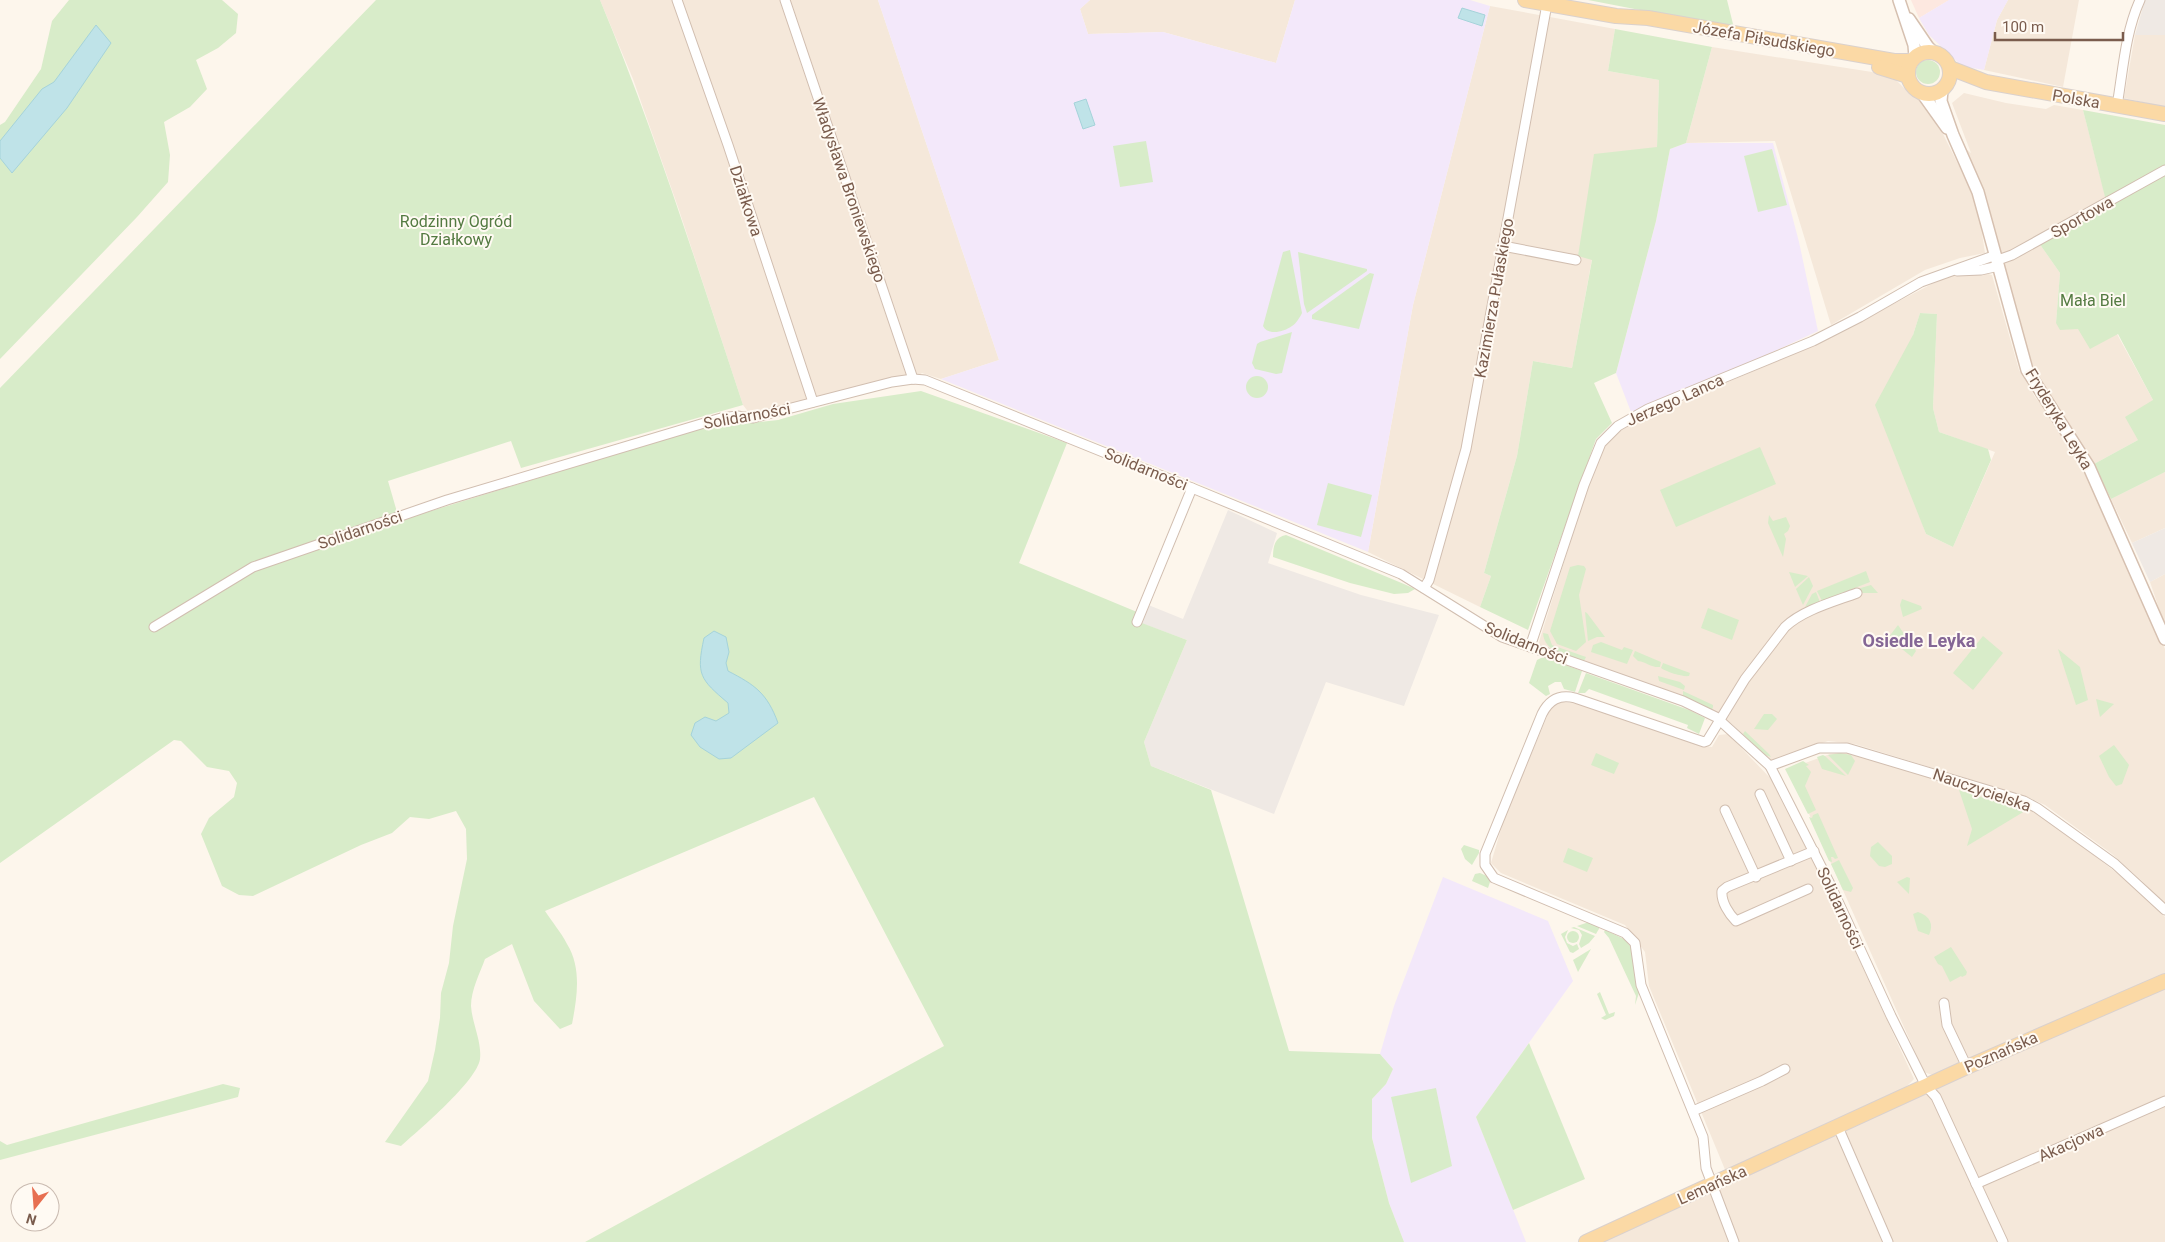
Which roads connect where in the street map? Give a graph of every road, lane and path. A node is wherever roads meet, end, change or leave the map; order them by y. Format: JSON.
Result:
{"nodes":[{"id":1,"x":677,"y":0,"type":"edge"},
{"id":2,"x":785,"y":0,"type":"edge"},
{"id":3,"x":1525,"y":0,"type":"edge"},
{"id":4,"x":2140,"y":0,"type":"edge"},
{"id":5,"x":1547,"y":4,"type":"junction"},
{"id":6,"x":1900,"y":5,"type":"edge"},
{"id":7,"x":1616,"y":16,"type":"junction"},
{"id":8,"x":1933,"y":52,"type":"junction"},
{"id":9,"x":1913,"y":59,"type":"junction"},
{"id":10,"x":1950,"y":68,"type":"junction"},
{"id":11,"x":1908,"y":76,"type":"junction"},
{"id":12,"x":1986,"y":82,"type":"junction"},
{"id":13,"x":1945,"y":86,"type":"junction"},
{"id":14,"x":1922,"y":93,"type":"junction"},
{"id":15,"x":2117,"y":106,"type":"junction"},
{"id":16,"x":2165,"y":114,"type":"edge"},
{"id":17,"x":1953,"y":135,"type":"junction"},
{"id":18,"x":2165,"y":170,"type":"edge"},
{"id":19,"x":1503,"y":246,"type":"junction"},
{"id":20,"x":1576,"y":260,"type":"dead end"},
{"id":21,"x":1998,"y":260,"type":"junction"},
{"id":22,"x":913,"y":380,"type":"junction"},
{"id":23,"x":813,"y":402,"type":"junction"},
{"id":24,"x":1192,"y":488,"type":"junction"},
{"id":25,"x":1424,"y":588,"type":"junction"},
{"id":26,"x":1856,"y":593,"type":"dead end"},
{"id":27,"x":1137,"y":622,"type":"dead end"},
{"id":28,"x":154,"y":627,"type":"dead end"},
{"id":29,"x":2165,"y":639,"type":"edge"},
{"id":30,"x":1530,"y":647,"type":"junction"},
{"id":31,"x":1721,"y":721,"type":"junction"},
{"id":32,"x":1770,"y":766,"type":"junction"},
{"id":33,"x":1760,"y":794,"type":"dead end"},
{"id":34,"x":1725,"y":810,"type":"dead end"},
{"id":35,"x":1814,"y":851,"type":"junction"},
{"id":36,"x":1791,"y":861,"type":"junction"},
{"id":37,"x":1756,"y":877,"type":"junction"},
{"id":38,"x":1808,"y":889,"type":"dead end"},
{"id":39,"x":2165,"y":910,"type":"edge"},
{"id":40,"x":2165,"y":981,"type":"edge"},
{"id":41,"x":1944,"y":1003,"type":"dead end"},
{"id":42,"x":1967,"y":1067,"type":"junction"},
{"id":43,"x":1785,"y":1070,"type":"dead end"},
{"id":44,"x":1926,"y":1086,"type":"junction"},
{"id":45,"x":2165,"y":1101,"type":"edge"},
{"id":46,"x":1693,"y":1111,"type":"junction"},
{"id":47,"x":1838,"y":1127,"type":"junction"},
{"id":48,"x":1976,"y":1184,"type":"junction"},
{"id":49,"x":1712,"y":1185,"type":"junction"},
{"id":50,"x":1586,"y":1242,"type":"edge"},
{"id":51,"x":1734,"y":1242,"type":"edge"},
{"id":52,"x":1888,"y":1242,"type":"edge"},
{"id":53,"x":2003,"y":1242,"type":"edge"}],
"edges":[{"from":1,"to":23,"type":"street","name":"Działkowa"},
{"from":2,"to":22,"type":"street","name":"Władysława Broniewskiego"},
{"from":3,"to":5,"type":"main road","name":"Józefa Piłsudskiego"},
{"from":4,"to":15,"type":"street"},
{"from":5,"to":7,"type":"main road","name":"Józefa Piłsudskiego"},
{"from":5,"to":19,"type":"street","name":"Kazimierza Pułaskiego"},
{"from":6,"to":8,"type":"street"},
{"from":6,"to":9,"type":"street"},
{"from":7,"to":9,"type":"main road","name":"Józefa Piłsudskiego"},
{"from":7,"to":11,"type":"main road","name":"Józefa Piłsudskiego"},
{"from":8,"to":9,"type":"main road"},
{"from":8,"to":10,"type":"main road"},
{"from":9,"to":11,"type":"main road"},
{"from":10,"to":12,"type":"main road","name":"Polska"},
{"from":10,"to":13,"type":"main road"},
{"from":11,"to":14,"type":"main road"},
{"from":12,"to":13,"type":"main road","name":"Polska"},
{"from":12,"to":15,"type":"main road","name":"Polska"},
{"from":13,"to":14,"type":"main road"},
{"from":13,"to":17,"type":"street","name":"Fryderyka Leyka"},
{"from":14,"to":17,"type":"street","name":"Fryderyka Leyka"},
{"from":15,"to":16,"type":"main road","name":"Polska"},
{"from":17,"to":21,"type":"street","name":"Fryderyka Leyka"},
{"from":18,"to":21,"type":"street","name":"Sportowa"},
{"from":19,"to":20,"type":"street"},
{"from":19,"to":25,"type":"street","name":"Kazimierza Pułaskiego"},
{"from":21,"to":29,"type":"street","name":"Fryderyka Leyka"},
{"from":21,"to":30,"type":"street","name":"Jerzego Lanca"},
{"from":22,"to":23,"type":"street","name":"Solidarności"},
{"from":22,"to":24,"type":"street","name":"Solidarności"},
{"from":23,"to":28,"type":"street","name":"Solidarności"},
{"from":24,"to":25,"type":"street","name":"Solidarności"},
{"from":24,"to":27,"type":"street"},
{"from":25,"to":30,"type":"street","name":"Solidarności"},
{"from":26,"to":31,"type":"street"},
{"from":30,"to":31,"type":"street","name":"Solidarności"},
{"from":31,"to":32,"type":"street","name":"Solidarności"},
{"from":31,"to":46,"type":"street"},
{"from":32,"to":35,"type":"street","name":"Solidarności"},
{"from":32,"to":39,"type":"street","name":"Nauczycielska"},
{"from":33,"to":36,"type":"street"},
{"from":34,"to":37,"type":"street"},
{"from":35,"to":36,"type":"street"},
{"from":35,"to":44,"type":"street","name":"Solidarności"},
{"from":36,"to":37,"type":"street"},
{"from":37,"to":38,"type":"street"},
{"from":40,"to":42,"type":"main road","name":"Poznańska"},
{"from":41,"to":42,"type":"street"},
{"from":42,"to":44,"type":"main road","name":"Poznańska"},
{"from":43,"to":46,"type":"street"},
{"from":44,"to":47,"type":"main road","name":"Poznańska"},
{"from":44,"to":48,"type":"street","name":"Solidarności"},
{"from":45,"to":48,"type":"street","name":"Akacjowa"},
{"from":46,"to":49,"type":"street"},
{"from":47,"to":49,"type":"main road","name":"Lemańska"},
{"from":47,"to":52,"type":"street"},
{"from":48,"to":53,"type":"street","name":"Solidarności"},
{"from":49,"to":50,"type":"main road","name":"Lemańska"},
{"from":49,"to":51,"type":"street"}]}
